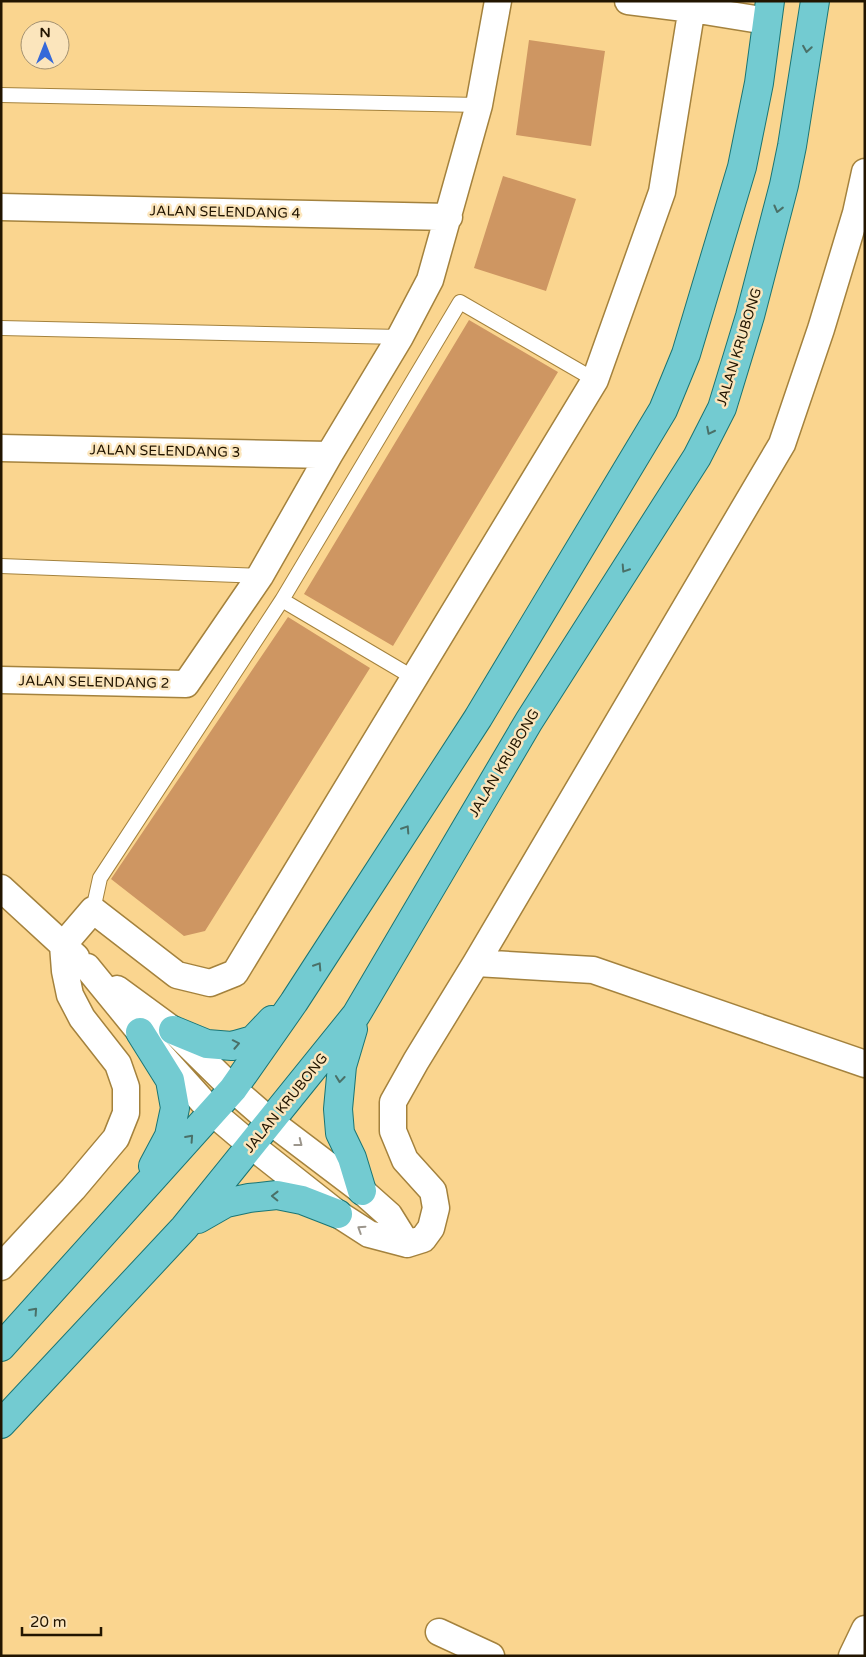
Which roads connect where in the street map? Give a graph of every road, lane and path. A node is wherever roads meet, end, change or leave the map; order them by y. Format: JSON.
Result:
{"nodes":[{"id":1,"x":498,"y":1,"type":"edge"},
{"id":2,"x":628,"y":1,"type":"edge"},
{"id":3,"x":815,"y":1,"type":"edge"},
{"id":4,"x":692,"y":5,"type":"edge"},
{"id":5,"x":769,"y":11,"type":"edge"},
{"id":6,"x":1,"y":95,"type":"edge"},
{"id":7,"x":479,"y":105,"type":"junction"},
{"id":8,"x":865,"y":172,"type":"edge"},
{"id":9,"x":1,"y":207,"type":"edge"},
{"id":10,"x":449,"y":217,"type":"junction"},
{"id":11,"x":1,"y":328,"type":"edge"},
{"id":12,"x":400,"y":337,"type":"junction"},
{"id":13,"x":595,"y":380,"type":"junction"},
{"id":14,"x":1,"y":448,"type":"edge"},
{"id":15,"x":328,"y":455,"type":"junction"},
{"id":16,"x":1,"y":566,"type":"edge"},
{"id":17,"x":260,"y":576,"type":"junction"},
{"id":18,"x":282,"y":600,"type":"junction"},
{"id":19,"x":414,"y":678,"type":"junction"},
{"id":20,"x":1,"y":680,"type":"edge"},
{"id":21,"x":1,"y":888,"type":"edge"},
{"id":22,"x":93,"y":910,"type":"junction"},
{"id":23,"x":63,"y":945,"type":"junction"},
{"id":24,"x":476,"y":962,"type":"junction"},
{"id":25,"x":87,"y":967,"type":"junction"},
{"id":26,"x":294,"y":1002,"type":"junction"},
{"id":27,"x":356,"y":1015,"type":"junction"},
{"id":28,"x":173,"y":1030,"type":"junction"},
{"id":29,"x":140,"y":1032,"type":"junction"},
{"id":30,"x":865,"y":1064,"type":"edge"},
{"id":31,"x":233,"y":1089,"type":"junction"},
{"id":32,"x":213,"y":1113,"type":"junction"},
{"id":33,"x":271,"y":1122,"type":"junction"},
{"id":34,"x":252,"y":1146,"type":"junction"},
{"id":35,"x":362,"y":1191,"type":"junction"},
{"id":36,"x":138,"y":1196,"type":"junction"},
{"id":37,"x":338,"y":1214,"type":"junction"},
{"id":38,"x":184,"y":1228,"type":"junction"},
{"id":39,"x":407,"y":1244,"type":"junction"},
{"id":40,"x":1,"y":1268,"type":"edge"},
{"id":41,"x":1,"y":1347,"type":"edge"},
{"id":42,"x":1,"y":1424,"type":"edge"},
{"id":43,"x":865,"y":1629,"type":"edge"},
{"id":44,"x":439,"y":1632,"type":"dead end"},
{"id":45,"x":491,"y":1656,"type":"edge"},
{"id":46,"x":852,"y":1656,"type":"edge"}],
"edges":[{"from":1,"to":7,"type":"street"},
{"from":2,"to":4,"type":"street"},
{"from":3,"to":27,"type":"main road","name":"JALAN KRUBONG","one_way":true},
{"from":4,"to":5,"type":"street"},
{"from":4,"to":13,"type":"street"},
{"from":26,"to":5,"type":"main road","one_way":true},
{"from":6,"to":7,"type":"lane"},
{"from":7,"to":10,"type":"street"},
{"from":8,"to":24,"type":"street"},
{"from":9,"to":10,"type":"street","name":"JALAN SELENDANG 4"},
{"from":10,"to":12,"type":"street"},
{"from":11,"to":12,"type":"lane"},
{"from":12,"to":15,"type":"street"},
{"from":13,"to":18,"type":"lane"},
{"from":13,"to":19,"type":"street"},
{"from":14,"to":15,"type":"street","name":"JALAN SELENDANG 3"},
{"from":15,"to":17,"type":"street"},
{"from":16,"to":17,"type":"lane"},
{"from":17,"to":20,"type":"street","name":"JALAN SELENDANG 2"},
{"from":18,"to":19,"type":"lane"},
{"from":18,"to":22,"type":"lane"},
{"from":19,"to":22,"type":"street"},
{"from":21,"to":23,"type":"street"},
{"from":22,"to":23,"type":"street"},
{"from":23,"to":25,"type":"street"},
{"from":23,"to":40,"type":"street"},
{"from":24,"to":30,"type":"street"},
{"from":24,"to":39,"type":"street"},
{"from":25,"to":28,"type":"street"},
{"from":25,"to":29,"type":"street"},
{"from":28,"to":26,"type":"main road","one_way":true},
{"from":26,"to":31,"type":"main road"},
{"from":27,"to":33,"type":"main road","name":"JALAN KRUBONG"},
{"from":27,"to":35,"type":"main road","one_way":true},
{"from":28,"to":31,"type":"street"},
{"from":29,"to":32,"type":"street"},
{"from":29,"to":36,"type":"main road"},
{"from":31,"to":32,"type":"main road"},
{"from":31,"to":33,"type":"street"},
{"from":32,"to":34,"type":"street"},
{"from":36,"to":32,"type":"main road","one_way":true},
{"from":33,"to":34,"type":"main road","name":"JALAN KRUBONG"},
{"from":33,"to":35,"type":"street","one_way":true},
{"from":34,"to":37,"type":"street"},
{"from":34,"to":38,"type":"main road","name":"JALAN KRUBONG"},
{"from":35,"to":39,"type":"street"},
{"from":41,"to":36,"type":"main road","one_way":true},
{"from":37,"to":38,"type":"main road","one_way":true},
{"from":39,"to":37,"type":"street","one_way":true},
{"from":38,"to":42,"type":"main road","name":"JALAN KRUBONG"},
{"from":43,"to":46,"type":"street"},
{"from":44,"to":45,"type":"street"}]}
